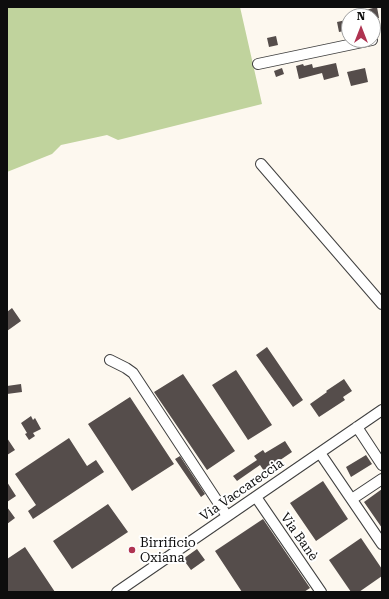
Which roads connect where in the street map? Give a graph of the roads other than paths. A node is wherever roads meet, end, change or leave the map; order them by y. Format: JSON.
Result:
{"nodes":[{"id":1,"x":341,"y":47,"type":"edge"},
{"id":2,"x":258,"y":64,"type":"dead end"},
{"id":3,"x":261,"y":164,"type":"dead end"},
{"id":4,"x":382,"y":304,"type":"edge"},
{"id":5,"x":110,"y":360,"type":"dead end"},
{"id":6,"x":382,"y":410,"type":"edge"},
{"id":7,"x":357,"y":427,"type":"junction"},
{"id":8,"x":320,"y":453,"type":"junction"},
{"id":9,"x":382,"y":465,"type":"edge"},
{"id":10,"x":382,"y":479,"type":"edge"},
{"id":11,"x":256,"y":497,"type":"junction"},
{"id":12,"x":352,"y":499,"type":"junction"},
{"id":13,"x":227,"y":516,"type":"junction"},
{"id":14,"x":382,"y":544,"type":"edge"},
{"id":15,"x":117,"y":592,"type":"edge"},
{"id":16,"x":322,"y":592,"type":"edge"}],
"edges":[{"from":1,"to":2,"type":"street"},
{"from":3,"to":4,"type":"street"},
{"from":5,"to":13,"type":"street"},
{"from":6,"to":7,"type":"street","name":"Via Vaccareccia"},
{"from":7,"to":8,"type":"street","name":"Via Vaccareccia"},
{"from":7,"to":9,"type":"street"},
{"from":8,"to":11,"type":"street","name":"Via Vaccareccia"},
{"from":8,"to":12,"type":"street"},
{"from":10,"to":12,"type":"street"},
{"from":11,"to":13,"type":"street","name":"Via Vaccareccia"},
{"from":11,"to":16,"type":"street","name":"Via Banè"},
{"from":12,"to":14,"type":"street"},
{"from":13,"to":15,"type":"street","name":"Via Vaccareccia"}]}
